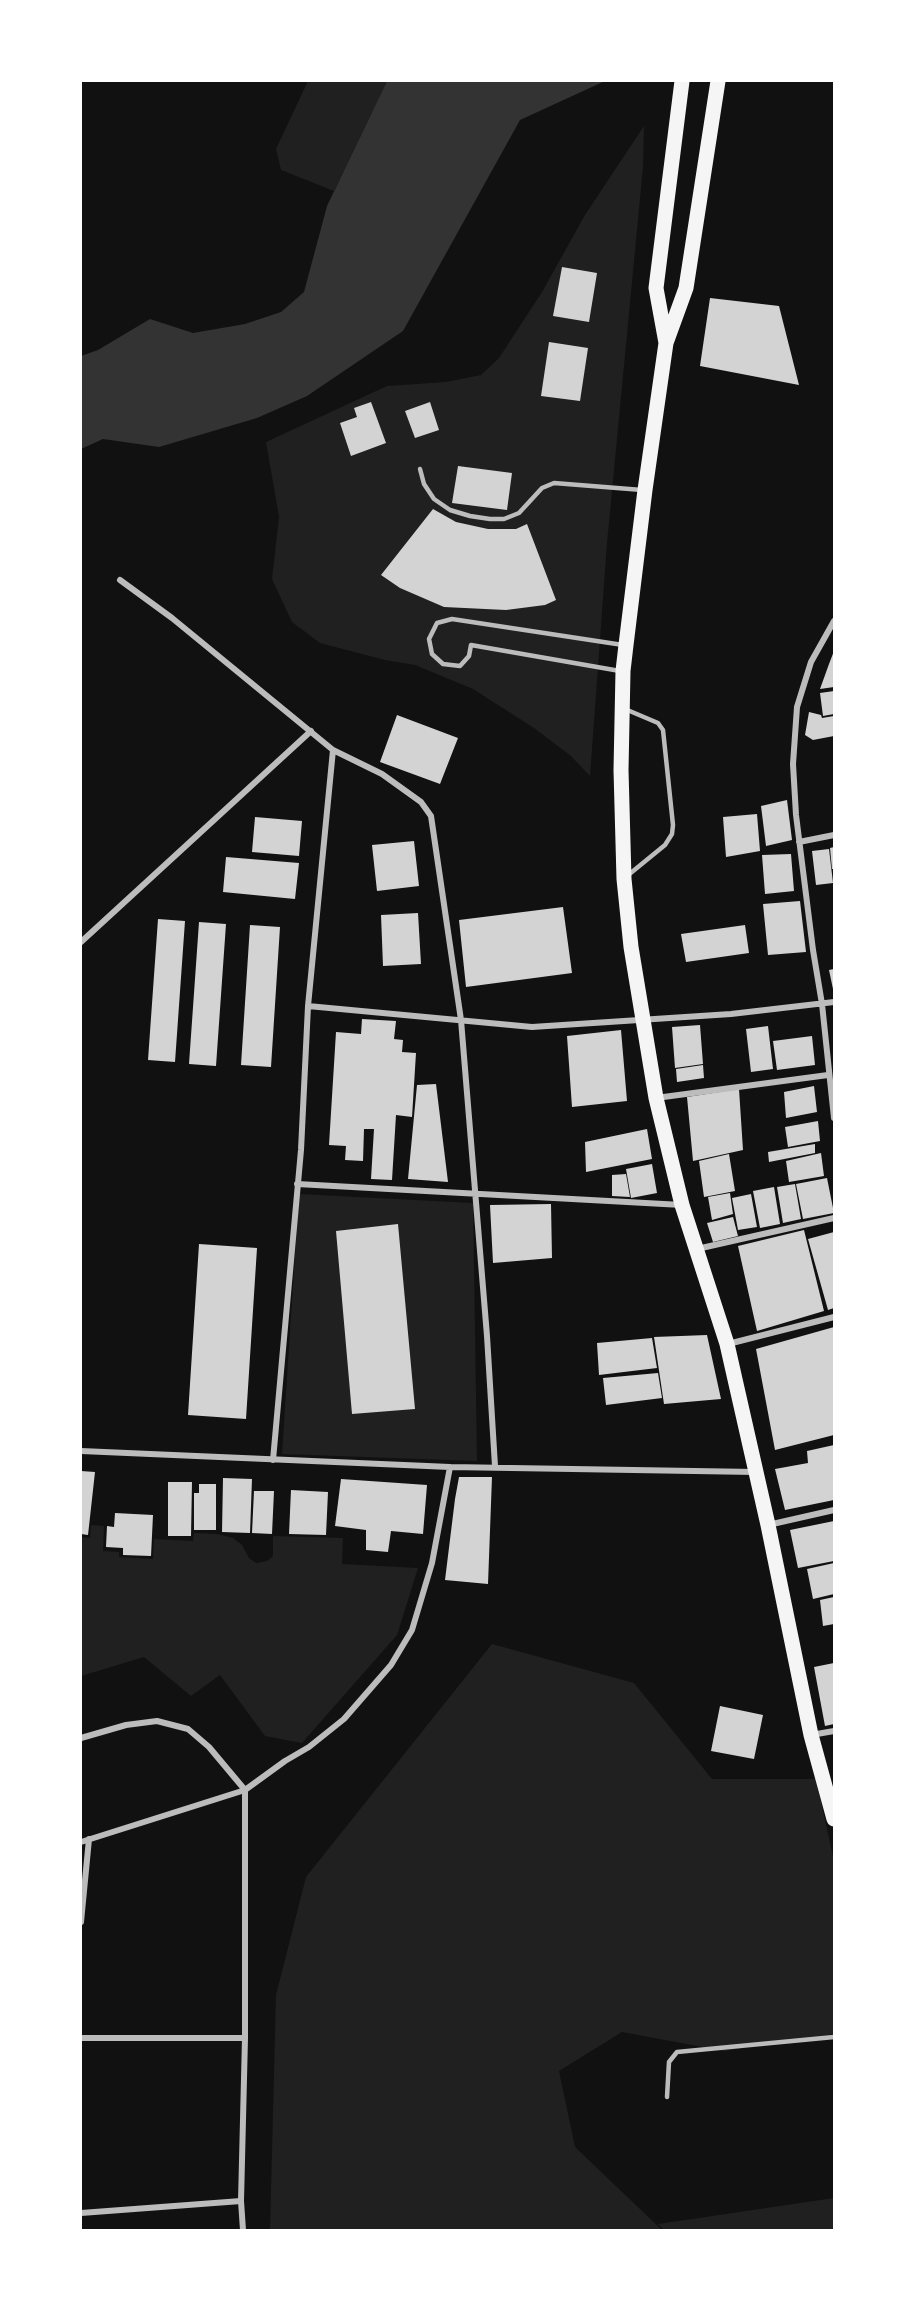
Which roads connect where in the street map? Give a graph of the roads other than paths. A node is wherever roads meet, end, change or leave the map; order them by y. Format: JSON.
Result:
{"nodes":[{"id":1,"x":682,"y":81,"type":"edge"},
{"id":2,"x":718,"y":81,"type":"edge"},
{"id":3,"x":666,"y":343,"type":"junction"},
{"id":4,"x":420,"y":469,"type":"dead end"},
{"id":5,"x":645,"y":490,"type":"junction"},
{"id":6,"x":120,"y":580,"type":"dead end"},
{"id":7,"x":834,"y":621,"type":"edge"},
{"id":8,"x":626,"y":645,"type":"junction"},
{"id":9,"x":623,"y":671,"type":"junction"},
{"id":10,"x":622,"y":708,"type":"junction"},
{"id":11,"x":310,"y":731,"type":"junction"},
{"id":12,"x":333,"y":750,"type":"junction"},
{"id":13,"x":834,"y":835,"type":"edge"},
{"id":14,"x":800,"y":842,"type":"junction"},
{"id":15,"x":624,"y":879,"type":"junction"},
{"id":16,"x":81,"y":942,"type":"edge"},
{"id":17,"x":834,"y":1002,"type":"edge"},
{"id":18,"x":822,"y":1004,"type":"junction"},
{"id":19,"x":308,"y":1006,"type":"junction"},
{"id":20,"x":644,"y":1019,"type":"junction"},
{"id":21,"x":461,"y":1020,"type":"junction"},
{"id":22,"x":828,"y":1075,"type":"junction"},
{"id":23,"x":656,"y":1098,"type":"junction"},
{"id":24,"x":834,"y":1118,"type":"edge"},
{"id":25,"x":297,"y":1184,"type":"junction"},
{"id":26,"x":476,"y":1194,"type":"junction"},
{"id":27,"x":682,"y":1205,"type":"junction"},
{"id":28,"x":834,"y":1218,"type":"edge"},
{"id":29,"x":696,"y":1249,"type":"junction"},
{"id":30,"x":834,"y":1317,"type":"edge"},
{"id":31,"x":727,"y":1344,"type":"junction"},
{"id":32,"x":81,"y":1451,"type":"edge"},
{"id":33,"x":273,"y":1460,"type":"junction"},
{"id":34,"x":495,"y":1466,"type":"junction"},
{"id":35,"x":450,"y":1467,"type":"junction"},
{"id":36,"x":756,"y":1472,"type":"junction"},
{"id":37,"x":834,"y":1510,"type":"edge"},
{"id":38,"x":768,"y":1525,"type":"junction"},
{"id":39,"x":834,"y":1731,"type":"edge"},
{"id":40,"x":811,"y":1735,"type":"junction"},
{"id":41,"x":81,"y":1738,"type":"edge"},
{"id":42,"x":245,"y":1790,"type":"junction"},
{"id":43,"x":834,"y":1819,"type":"edge"},
{"id":44,"x":89,"y":1839,"type":"junction"},
{"id":45,"x":81,"y":1842,"type":"edge"},
{"id":46,"x":81,"y":1922,"type":"edge"},
{"id":47,"x":834,"y":2037,"type":"edge"},
{"id":48,"x":81,"y":2038,"type":"edge"},
{"id":49,"x":245,"y":2038,"type":"junction"},
{"id":50,"x":667,"y":2097,"type":"dead end"},
{"id":51,"x":241,"y":2201,"type":"junction"},
{"id":52,"x":81,"y":2213,"type":"edge"},
{"id":53,"x":243,"y":2230,"type":"edge"}],
"edges":[{"from":1,"to":3,"type":"main road"},
{"from":2,"to":3,"type":"main road"},
{"from":3,"to":5,"type":"main road"},
{"from":4,"to":5,"type":"lane"},
{"from":5,"to":8,"type":"main road"},
{"from":6,"to":11,"type":"street"},
{"from":7,"to":14,"type":"street"},
{"from":8,"to":9,"type":"main road"},
{"from":8,"to":9,"type":"lane"},
{"from":9,"to":10,"type":"main road"},
{"from":10,"to":15,"type":"main road"},
{"from":10,"to":15,"type":"lane"},
{"from":11,"to":12,"type":"street"},
{"from":11,"to":16,"type":"street"},
{"from":12,"to":19,"type":"street"},
{"from":12,"to":21,"type":"street"},
{"from":13,"to":14,"type":"street"},
{"from":14,"to":18,"type":"street"},
{"from":15,"to":20,"type":"main road"},
{"from":17,"to":18,"type":"street"},
{"from":18,"to":20,"type":"street"},
{"from":18,"to":22,"type":"street"},
{"from":19,"to":21,"type":"street"},
{"from":19,"to":25,"type":"street"},
{"from":20,"to":21,"type":"street"},
{"from":20,"to":23,"type":"main road"},
{"from":21,"to":26,"type":"street"},
{"from":22,"to":23,"type":"street"},
{"from":22,"to":24,"type":"street"},
{"from":23,"to":27,"type":"main road"},
{"from":25,"to":26,"type":"street"},
{"from":25,"to":33,"type":"street"},
{"from":26,"to":27,"type":"street"},
{"from":26,"to":34,"type":"street"},
{"from":27,"to":29,"type":"main road"},
{"from":28,"to":29,"type":"street"},
{"from":29,"to":31,"type":"main road"},
{"from":30,"to":31,"type":"street"},
{"from":31,"to":36,"type":"main road"},
{"from":32,"to":33,"type":"street"},
{"from":33,"to":35,"type":"street"},
{"from":34,"to":35,"type":"street"},
{"from":34,"to":36,"type":"street"},
{"from":35,"to":42,"type":"street"},
{"from":36,"to":38,"type":"main road"},
{"from":37,"to":38,"type":"street"},
{"from":38,"to":40,"type":"main road"},
{"from":39,"to":40,"type":"street"},
{"from":40,"to":43,"type":"main road"},
{"from":41,"to":42,"type":"street"},
{"from":42,"to":44,"type":"street"},
{"from":42,"to":49,"type":"street"},
{"from":44,"to":45,"type":"street"},
{"from":44,"to":46,"type":"street"},
{"from":47,"to":50,"type":"lane"},
{"from":48,"to":49,"type":"street"},
{"from":49,"to":51,"type":"street"},
{"from":51,"to":52,"type":"street"},
{"from":51,"to":53,"type":"street"}]}
